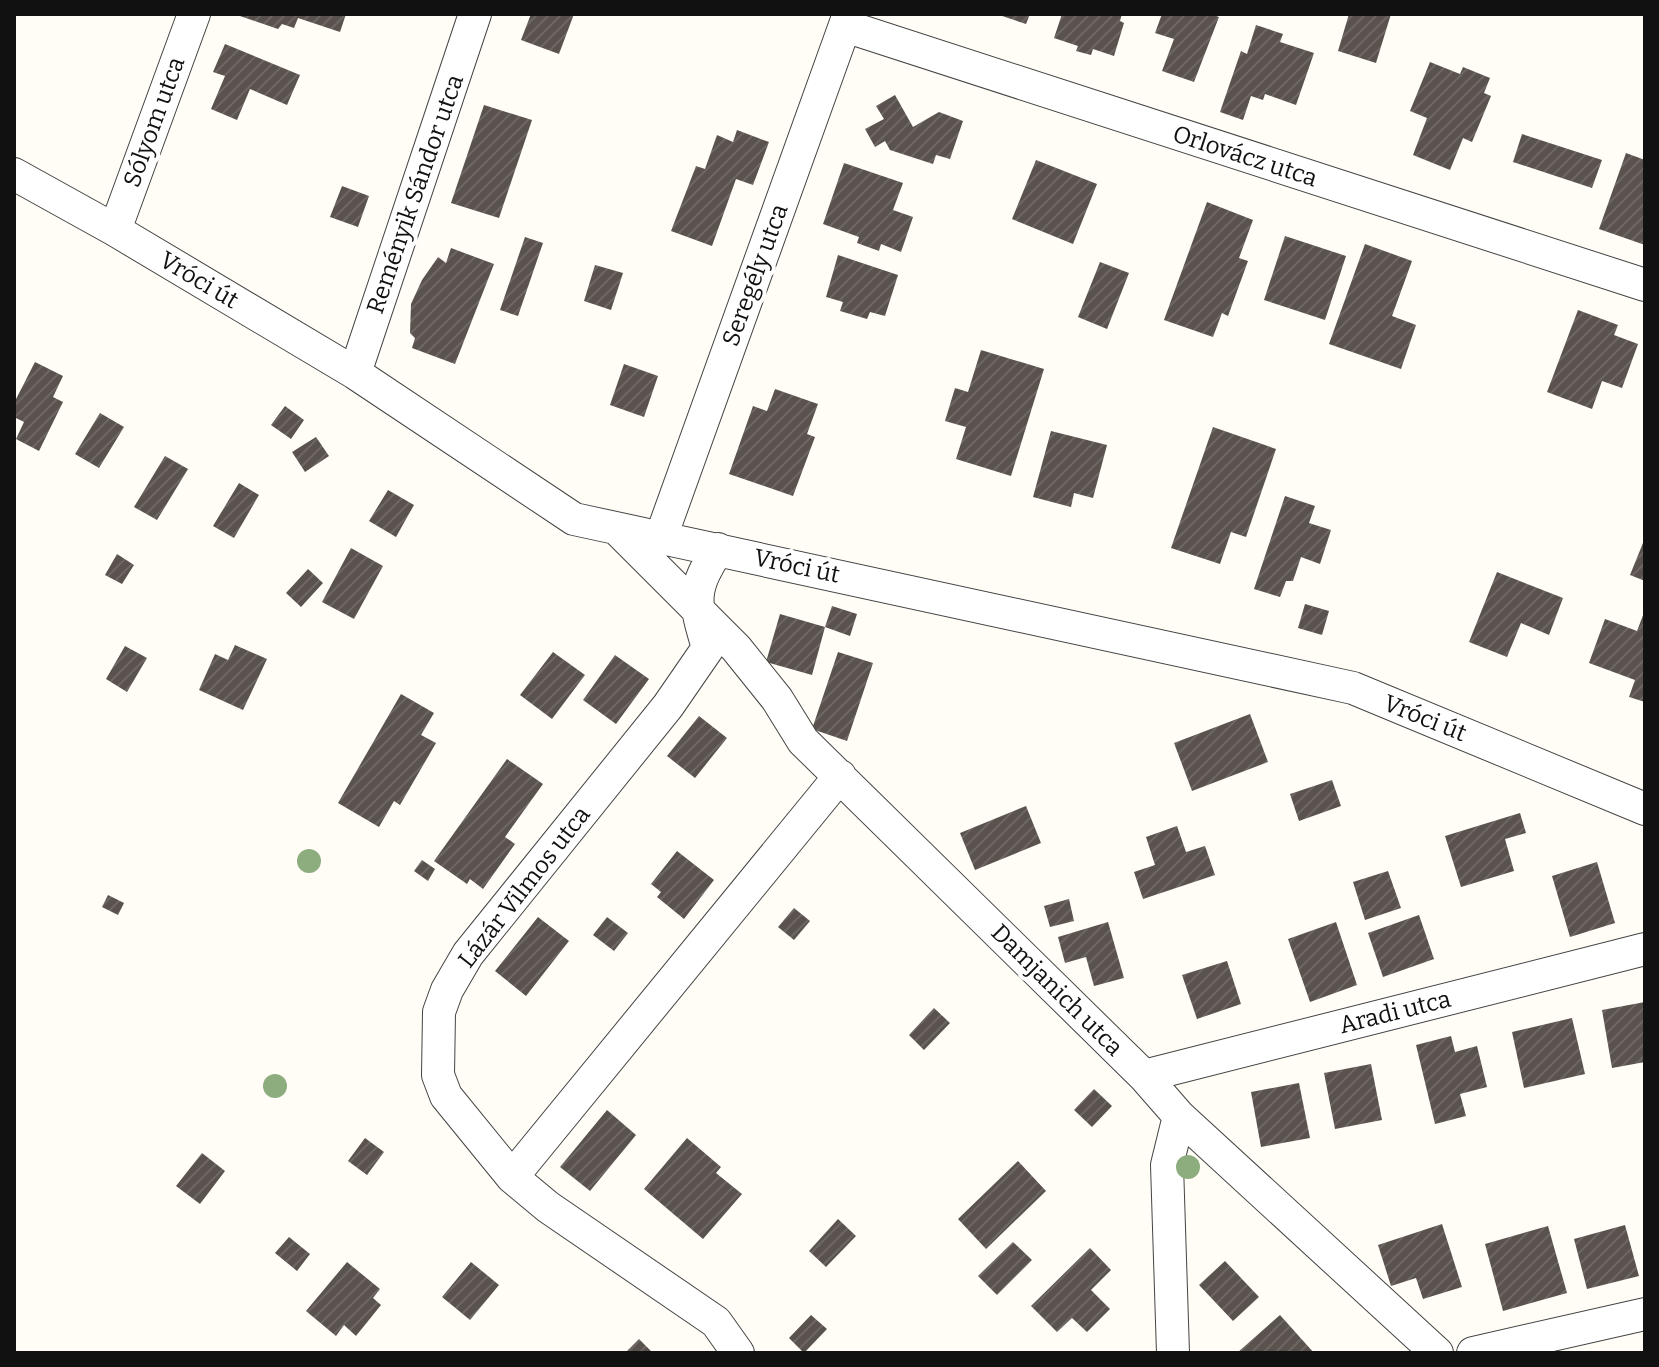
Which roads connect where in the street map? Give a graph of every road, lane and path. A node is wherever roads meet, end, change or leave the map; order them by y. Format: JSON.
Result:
{"nodes":[{"id":1,"x":194,"y":14,"type":"edge"},
{"id":2,"x":475,"y":14,"type":"edge"},
{"id":3,"x":847,"y":20,"type":"edge"},
{"id":4,"x":14,"y":174,"type":"edge"},
{"id":5,"x":115,"y":230,"type":"junction"},
{"id":6,"x":1645,"y":285,"type":"edge"},
{"id":7,"x":355,"y":373,"type":"junction"},
{"id":8,"x":618,"y":530,"type":"junction"},
{"id":9,"x":661,"y":537,"type":"junction"},
{"id":10,"x":718,"y":549,"type":"junction"},
{"id":11,"x":697,"y":609,"type":"junction"},
{"id":12,"x":840,"y":776,"type":"junction"},
{"id":13,"x":1645,"y":809,"type":"edge"},
{"id":14,"x":1645,"y":949,"type":"edge"},
{"id":15,"x":1144,"y":1076,"type":"junction"},
{"id":16,"x":1179,"y":1116,"type":"junction"},
{"id":17,"x":512,"y":1177,"type":"junction"},
{"id":18,"x":1645,"y":1314,"type":"edge"},
{"id":19,"x":738,"y":1353,"type":"edge"},
{"id":20,"x":1173,"y":1353,"type":"edge"},
{"id":21,"x":1437,"y":1353,"type":"edge"},
{"id":22,"x":1473,"y":1353,"type":"edge"}],
"edges":[{"from":1,"to":5,"type":"street","name":"Sólyom utca"},
{"from":2,"to":7,"type":"street","name":"Reményik Sándor utca"},
{"from":3,"to":6,"type":"street","name":"Orlovácz utca"},
{"from":3,"to":9,"type":"street","name":"Seregély utca"},
{"from":4,"to":5,"type":"street","name":"Vróci út"},
{"from":5,"to":7,"type":"street","name":"Vróci út"},
{"from":7,"to":8,"type":"street","name":"Vróci út"},
{"from":8,"to":9,"type":"street","name":"Vróci út"},
{"from":8,"to":11,"type":"street","name":"Damjanich utca"},
{"from":9,"to":10,"type":"street","name":"Vróci út"},
{"from":10,"to":11,"type":"street"},
{"from":10,"to":13,"type":"street","name":"Vróci út"},
{"from":11,"to":12,"type":"street","name":"Damjanich utca"},
{"from":11,"to":17,"type":"street","name":"Lázár Vilmos utca"},
{"from":12,"to":15,"type":"street","name":"Damjanich utca"},
{"from":12,"to":17,"type":"street"},
{"from":14,"to":15,"type":"street","name":"Aradi utca"},
{"from":15,"to":16,"type":"street","name":"Damjanich utca"},
{"from":16,"to":20,"type":"street"},
{"from":16,"to":21,"type":"street","name":"Damjanich utca"},
{"from":17,"to":19,"type":"street","name":"Lázár Vilmos utca"},
{"from":18,"to":22,"type":"street"}]}
